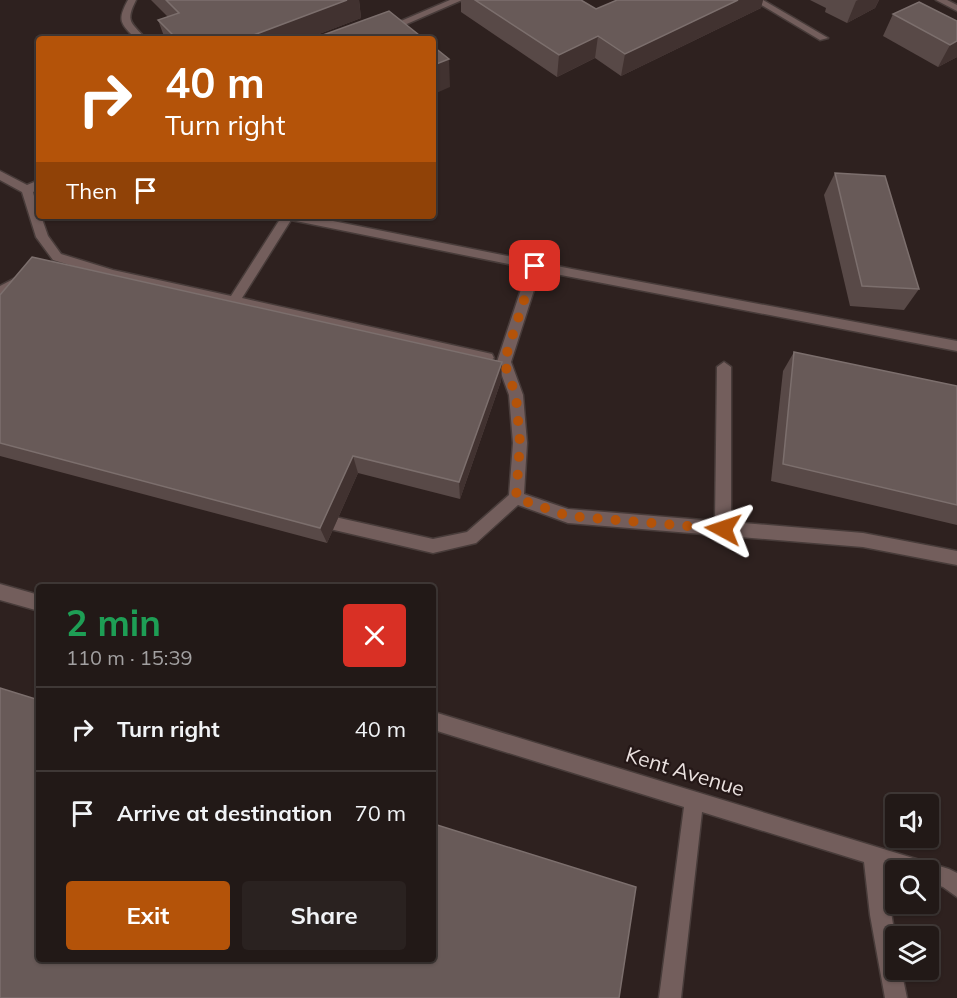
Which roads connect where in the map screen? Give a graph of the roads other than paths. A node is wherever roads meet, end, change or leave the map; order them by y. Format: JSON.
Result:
{"nodes":[{"id":1,"x":132,"y":0,"type":"edge"},
{"id":2,"x":458,"y":0,"type":"edge"},
{"id":3,"x":757,"y":0,"type":"edge"},
{"id":4,"x":940,"y":0,"type":"edge"},
{"id":5,"x":957,"y":8,"type":"edge"},
{"id":6,"x":138,"y":36,"type":"edge"},
{"id":7,"x":372,"y":36,"type":"edge"},
{"id":8,"x":823,"y":38,"type":"dead end"},
{"id":9,"x":0,"y":175,"type":"edge"},
{"id":10,"x":33,"y":187,"type":"edge"},
{"id":11,"x":36,"y":204,"type":"edge"},
{"id":12,"x":39,"y":219,"type":"edge"},
{"id":13,"x":286,"y":219,"type":"edge"},
{"id":14,"x":303,"y":219,"type":"edge"},
{"id":15,"x":535,"y":266,"type":"junction"},
{"id":16,"x":28,"y":274,"type":"edge"},
{"id":17,"x":0,"y":292,"type":"edge"},
{"id":18,"x":234,"y":301,"type":"junction"},
{"id":19,"x":957,"y":346,"type":"edge"},
{"id":20,"x":504,"y":362,"type":"junction"},
{"id":21,"x":724,"y":367,"type":"dead end"},
{"id":22,"x":516,"y":498,"type":"junction"},
{"id":23,"x":335,"y":524,"type":"dead end"},
{"id":24,"x":723,"y":529,"type":"junction"},
{"id":25,"x":957,"y":558,"type":"edge"},
{"id":26,"x":0,"y":592,"type":"edge"},
{"id":27,"x":36,"y":602,"type":"edge"},
{"id":28,"x":436,"y":722,"type":"edge"},
{"id":29,"x":694,"y":801,"type":"junction"},
{"id":30,"x":873,"y":855,"type":"junction"},
{"id":31,"x":889,"y":860,"type":"edge"},
{"id":32,"x":939,"y":875,"type":"edge"},
{"id":33,"x":954,"y":879,"type":"edge"},
{"id":34,"x":670,"y":998,"type":"edge"},
{"id":35,"x":896,"y":998,"type":"edge"}],
"edges":[{"from":1,"to":6,"type":"street"},
{"from":2,"to":7,"type":"street"},
{"from":3,"to":8,"type":"street"},
{"from":4,"to":5,"type":"street"},
{"from":9,"to":10,"type":"street"},
{"from":10,"to":11,"type":"street"},
{"from":12,"to":18,"type":"street"},
{"from":13,"to":18,"type":"street"},
{"from":14,"to":15,"type":"street"},
{"from":15,"to":19,"type":"street"},
{"from":15,"to":20,"type":"street"},
{"from":16,"to":17,"type":"street"},
{"from":18,"to":20,"type":"street"},
{"from":20,"to":22,"type":"street"},
{"from":21,"to":24,"type":"street"},
{"from":22,"to":23,"type":"street"},
{"from":22,"to":24,"type":"street"},
{"from":24,"to":25,"type":"street"},
{"from":26,"to":27,"type":"street"},
{"from":28,"to":29,"type":"street","name":"Kent Avenue"},
{"from":29,"to":30,"type":"street","name":"Kent Avenue"},
{"from":29,"to":34,"type":"street"},
{"from":30,"to":31,"type":"street","name":"Kent Avenue"},
{"from":30,"to":35,"type":"street"},
{"from":32,"to":33,"type":"street"}]}
